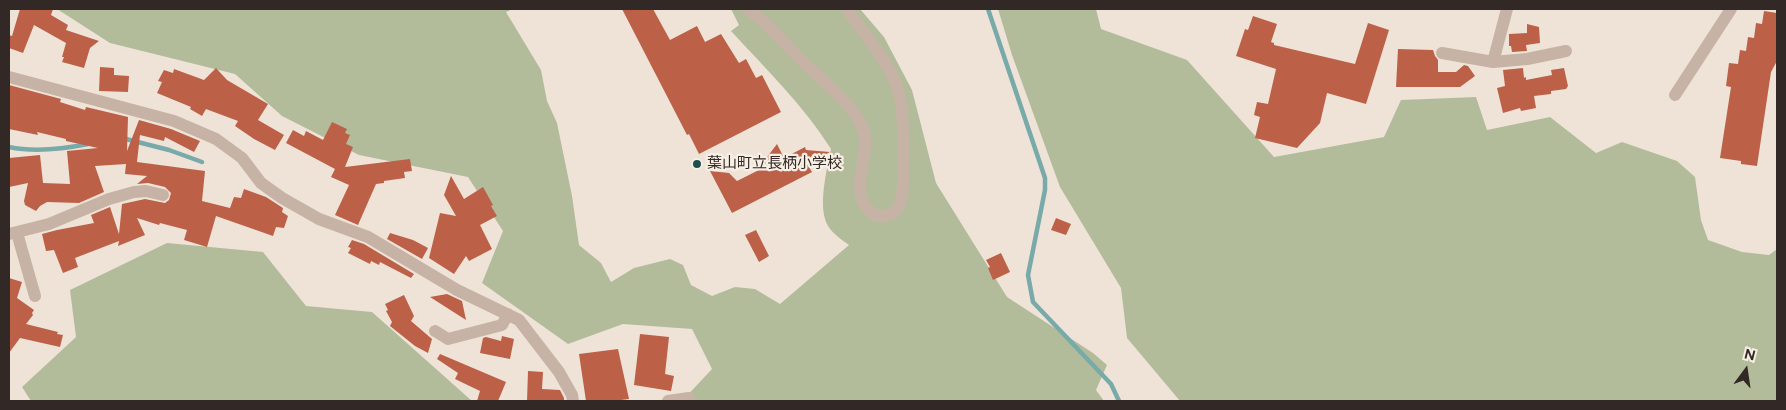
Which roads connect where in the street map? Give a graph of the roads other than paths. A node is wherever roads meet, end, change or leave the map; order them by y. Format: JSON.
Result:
{"nodes":[{"id":1,"x":748,"y":9,"type":"edge"},
{"id":2,"x":847,"y":9,"type":"edge"},
{"id":3,"x":1507,"y":9,"type":"edge"},
{"id":4,"x":1731,"y":9,"type":"edge"},
{"id":5,"x":1566,"y":51,"type":"dead end"},
{"id":6,"x":1442,"y":53,"type":"dead end"},
{"id":7,"x":1493,"y":62,"type":"junction"},
{"id":8,"x":9,"y":77,"type":"edge"},
{"id":9,"x":1675,"y":95,"type":"dead end"},
{"id":10,"x":163,"y":195,"type":"dead end"},
{"id":11,"x":13,"y":234,"type":"edge"},
{"id":12,"x":35,"y":296,"type":"dead end"},
{"id":13,"x":508,"y":314,"type":"junction"},
{"id":14,"x":435,"y":331,"type":"dead end"},
{"id":15,"x":689,"y":398,"type":"dead end"},
{"id":16,"x":573,"y":401,"type":"edge"},
{"id":17,"x":668,"y":401,"type":"edge"}],
"edges":[{"from":1,"to":2,"type":"street"},
{"from":3,"to":7,"type":"street"},
{"from":4,"to":9,"type":"street"},
{"from":5,"to":7,"type":"street"},
{"from":6,"to":7,"type":"street"},
{"from":8,"to":13,"type":"street"},
{"from":10,"to":11,"type":"street"},
{"from":11,"to":12,"type":"street"},
{"from":13,"to":14,"type":"street"},
{"from":13,"to":16,"type":"street"},
{"from":15,"to":17,"type":"street"}]}
